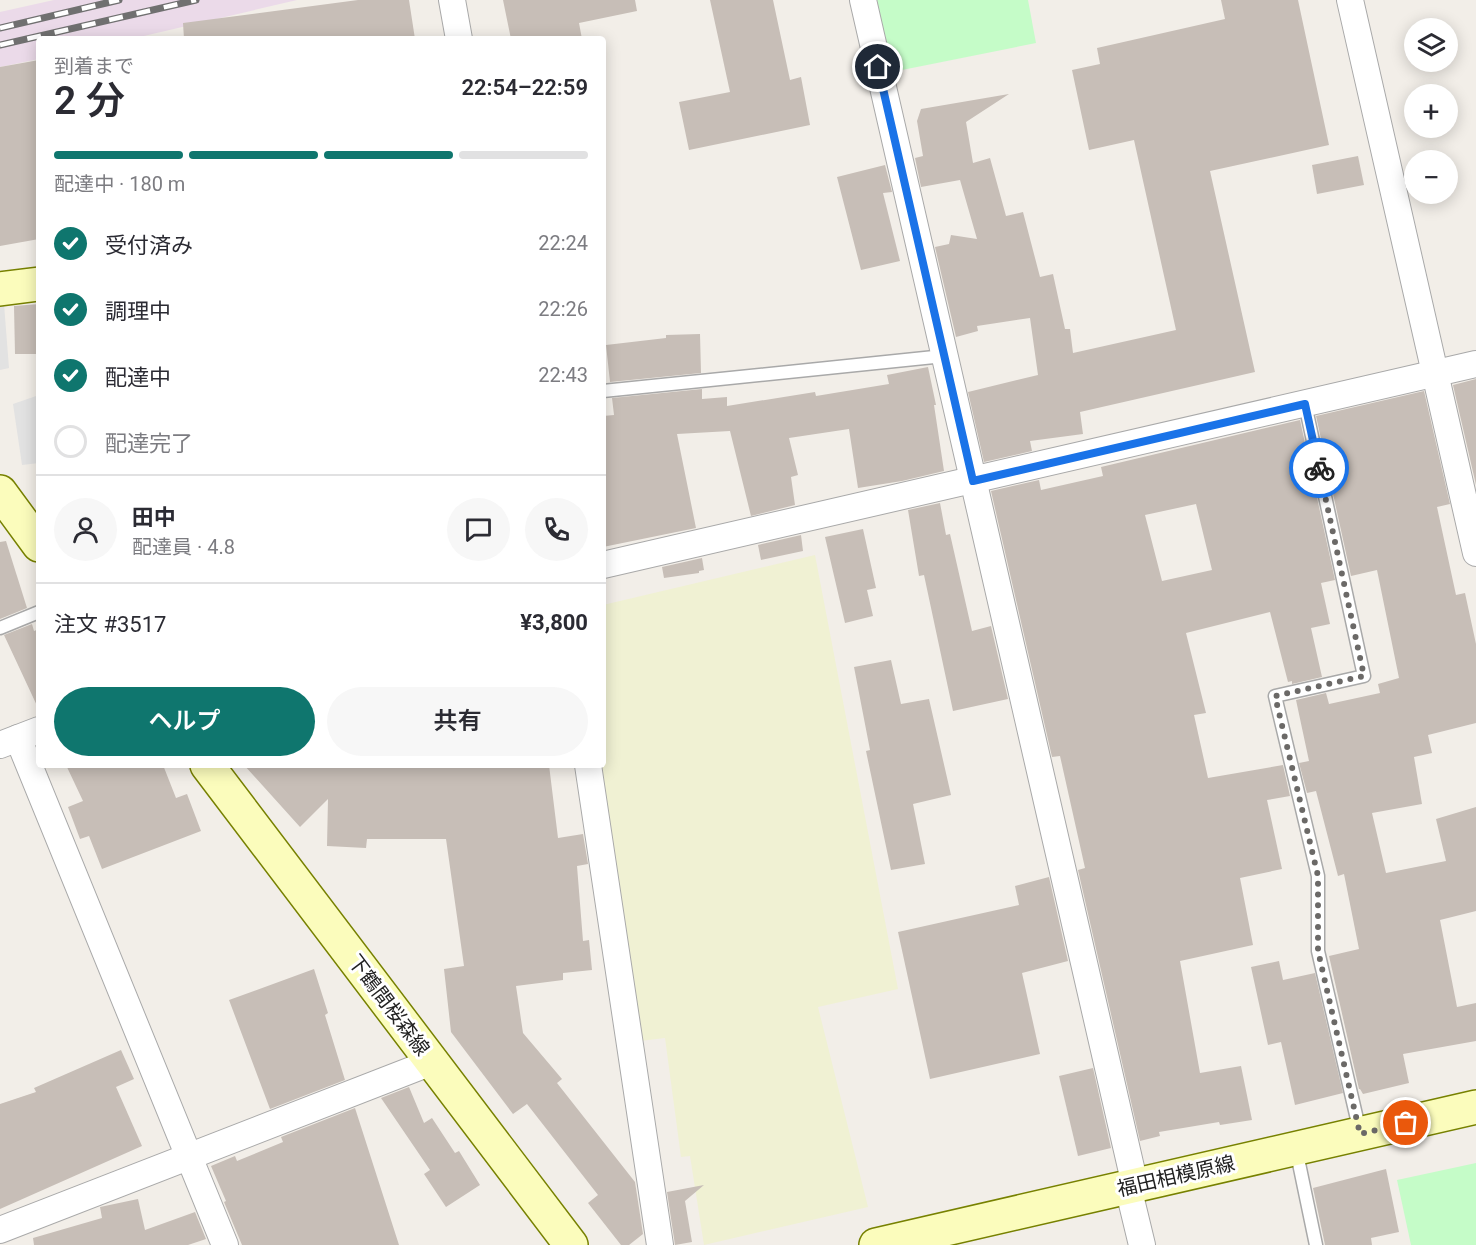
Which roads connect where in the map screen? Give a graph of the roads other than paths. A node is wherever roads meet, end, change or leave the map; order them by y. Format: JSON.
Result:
{"nodes":[{"id":1,"x":452,"y":0,"type":"edge"},
{"id":2,"x":863,"y":0,"type":"edge"},
{"id":3,"x":1350,"y":0,"type":"edge"},
{"id":4,"x":458,"y":36,"type":"edge"},
{"id":5,"x":36,"y":284,"type":"edge"},
{"id":6,"x":0,"y":289,"type":"edge"},
{"id":7,"x":944,"y":356,"type":"junction"},
{"id":8,"x":1476,"y":364,"type":"edge"},
{"id":9,"x":1435,"y":373,"type":"junction"},
{"id":10,"x":606,"y":391,"type":"edge"},
{"id":11,"x":1305,"y":404,"type":"junction"},
{"id":12,"x":973,"y":481,"type":"junction"},
{"id":13,"x":0,"y":492,"type":"edge"},
{"id":14,"x":36,"y":541,"type":"edge"},
{"id":15,"x":1476,"y":553,"type":"edge"},
{"id":16,"x":606,"y":564,"type":"edge"},
{"id":17,"x":36,"y":613,"type":"edge"},
{"id":18,"x":0,"y":628,"type":"edge"},
{"id":19,"x":19,"y":738,"type":"edge"},
{"id":20,"x":209,"y":768,"type":"edge"},
{"id":21,"x":588,"y":768,"type":"edge"},
{"id":22,"x":432,"y":1062,"type":"junction"},
{"id":23,"x":1476,"y":1107,"type":"edge"},
{"id":24,"x":1360,"y":1134,"type":"junction"},
{"id":25,"x":1296,"y":1149,"type":"junction"},
{"id":26,"x":189,"y":1156,"type":"junction"},
{"id":27,"x":1131,"y":1186,"type":"junction"},
{"id":28,"x":0,"y":1230,"type":"edge"},
{"id":29,"x":225,"y":1245,"type":"edge"},
{"id":30,"x":571,"y":1245,"type":"edge"},
{"id":31,"x":660,"y":1245,"type":"edge"},
{"id":32,"x":876,"y":1245,"type":"edge"},
{"id":33,"x":1142,"y":1245,"type":"edge"},
{"id":34,"x":1316,"y":1245,"type":"edge"}],
"edges":[{"from":1,"to":4,"type":"street"},
{"from":2,"to":7,"type":"street"},
{"from":3,"to":9,"type":"street"},
{"from":5,"to":6,"type":"street"},
{"from":7,"to":10,"type":"lane"},
{"from":7,"to":12,"type":"street"},
{"from":8,"to":9,"type":"street"},
{"from":9,"to":11,"type":"street"},
{"from":9,"to":15,"type":"street"},
{"from":11,"to":12,"type":"street"},
{"from":11,"to":24,"type":"lane"},
{"from":12,"to":16,"type":"street"},
{"from":12,"to":27,"type":"street"},
{"from":13,"to":14,"type":"street"},
{"from":17,"to":18,"type":"lane"},
{"from":19,"to":26,"type":"street"},
{"from":20,"to":22,"type":"street","name":"下鶴間桜森線"},
{"from":21,"to":31,"type":"street"},
{"from":22,"to":26,"type":"street"},
{"from":22,"to":30,"type":"street","name":"下鶴間桜森線"},
{"from":23,"to":24,"type":"street","name":"福田相模原線"},
{"from":24,"to":25,"type":"street","name":"福田相模原線"},
{"from":25,"to":27,"type":"street","name":"福田相模原線"},
{"from":25,"to":34,"type":"lane"},
{"from":26,"to":28,"type":"street"},
{"from":26,"to":29,"type":"street"},
{"from":27,"to":32,"type":"street","name":"福田相模原線"},
{"from":27,"to":33,"type":"street"}]}
